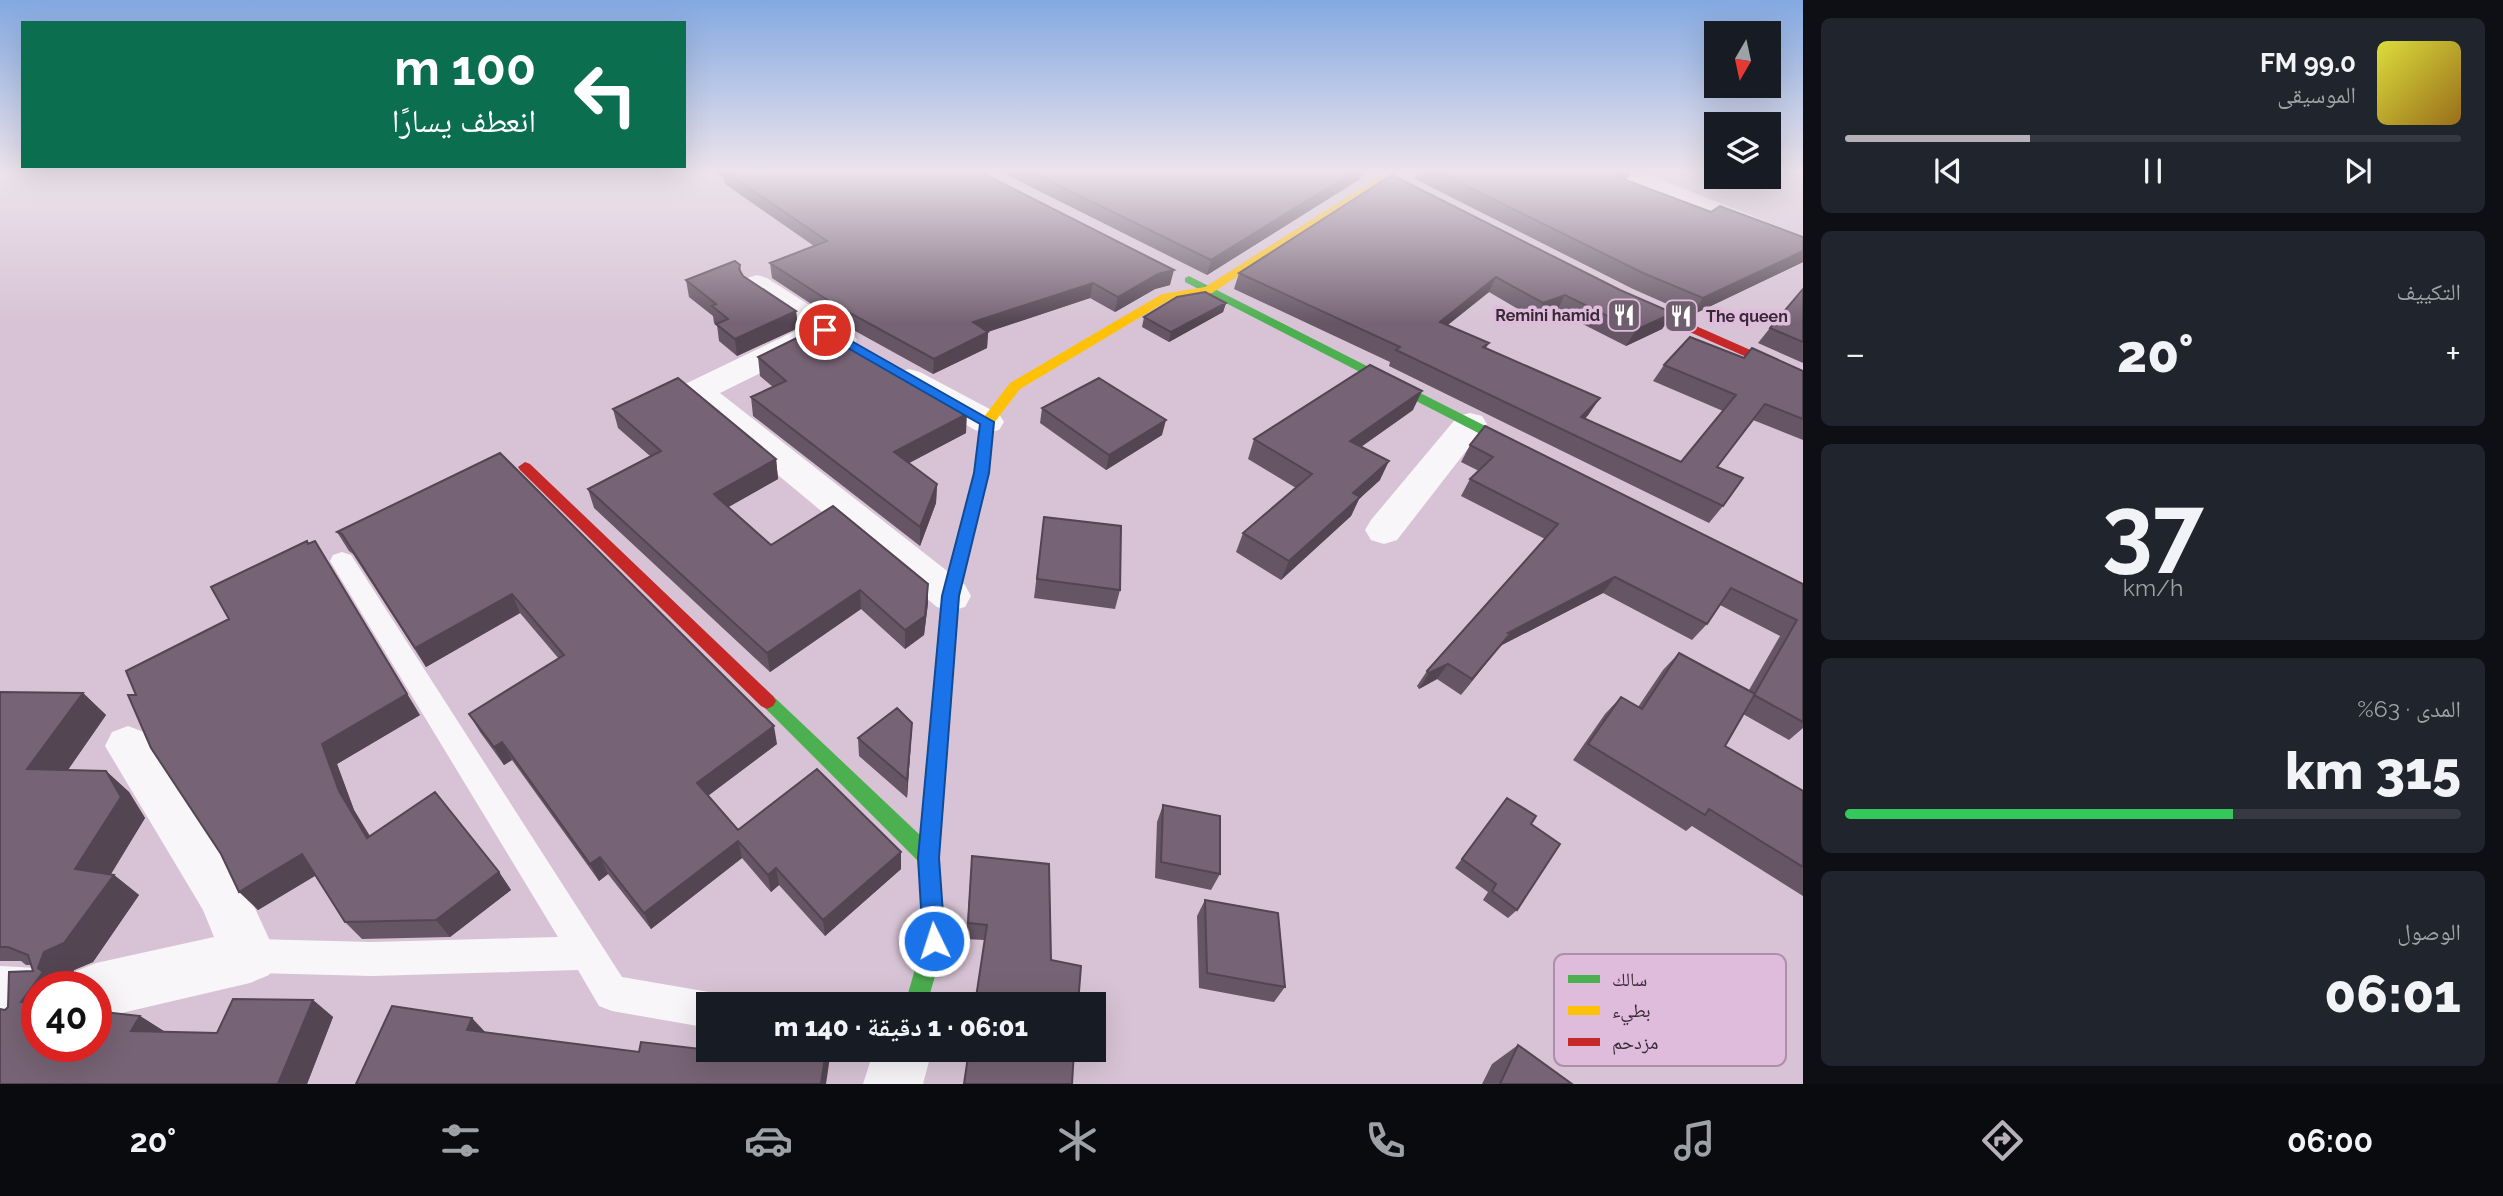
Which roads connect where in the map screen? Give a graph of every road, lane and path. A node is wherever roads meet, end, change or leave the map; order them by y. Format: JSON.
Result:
{"nodes":[{"id":1,"x":1315,"y":222,"type":"edge"},
{"id":2,"x":1742,"y":222,"type":"edge"},
{"id":3,"x":1803,"y":246,"type":"edge"},
{"id":4,"x":1171,"y":271,"type":"edge"},
{"id":5,"x":757,"y":284,"type":"edge"},
{"id":6,"x":1208,"y":290,"type":"junction"},
{"id":7,"x":1610,"y":291,"type":"edge"},
{"id":8,"x":825,"y":330,"type":"junction"},
{"id":9,"x":1803,"y":378,"type":"edge"},
{"id":10,"x":987,"y":422,"type":"junction"},
{"id":11,"x":1470,"y":424,"type":"junction"},
{"id":12,"x":1544,"y":460,"type":"edge"},
{"id":13,"x":525,"y":467,"type":"dead end"},
{"id":14,"x":1384,"y":530,"type":"dead end"},
{"id":15,"x":341,"y":561,"type":"dead end"},
{"id":16,"x":951,"y":596,"type":"junction"},
{"id":17,"x":128,"y":746,"type":"dead end"},
{"id":18,"x":929,"y":858,"type":"junction"},
{"id":19,"x":587,"y":953,"type":"junction"},
{"id":20,"x":250,"y":956,"type":"junction"},
{"id":21,"x":112,"y":987,"type":"edge"},
{"id":22,"x":919,"y":992,"type":"edge"},
{"id":23,"x":0,"y":994,"type":"edge"},
{"id":24,"x":21,"y":995,"type":"edge"},
{"id":25,"x":696,"y":1008,"type":"edge"},
{"id":26,"x":899,"y":1062,"type":"edge"},
{"id":27,"x":893,"y":1084,"type":"edge"}],
"edges":[{"from":1,"to":6,"type":"street"},
{"from":2,"to":3,"type":"street"},
{"from":4,"to":6,"type":"street"},
{"from":5,"to":8,"type":"street"},
{"from":6,"to":10,"type":"street"},
{"from":6,"to":11,"type":"street"},
{"from":7,"to":9,"type":"street"},
{"from":8,"to":10,"type":"street"},
{"from":8,"to":16,"type":"street"},
{"from":10,"to":16,"type":"street"},
{"from":11,"to":12,"type":"street"},
{"from":11,"to":14,"type":"street"},
{"from":13,"to":18,"type":"street"},
{"from":15,"to":19,"type":"lane"},
{"from":16,"to":18,"type":"street"},
{"from":17,"to":20,"type":"street"},
{"from":18,"to":22,"type":"street"},
{"from":19,"to":20,"type":"lane"},
{"from":19,"to":25,"type":"lane"},
{"from":20,"to":21,"type":"street"},
{"from":23,"to":24,"type":"street"},
{"from":26,"to":27,"type":"street"}]}
